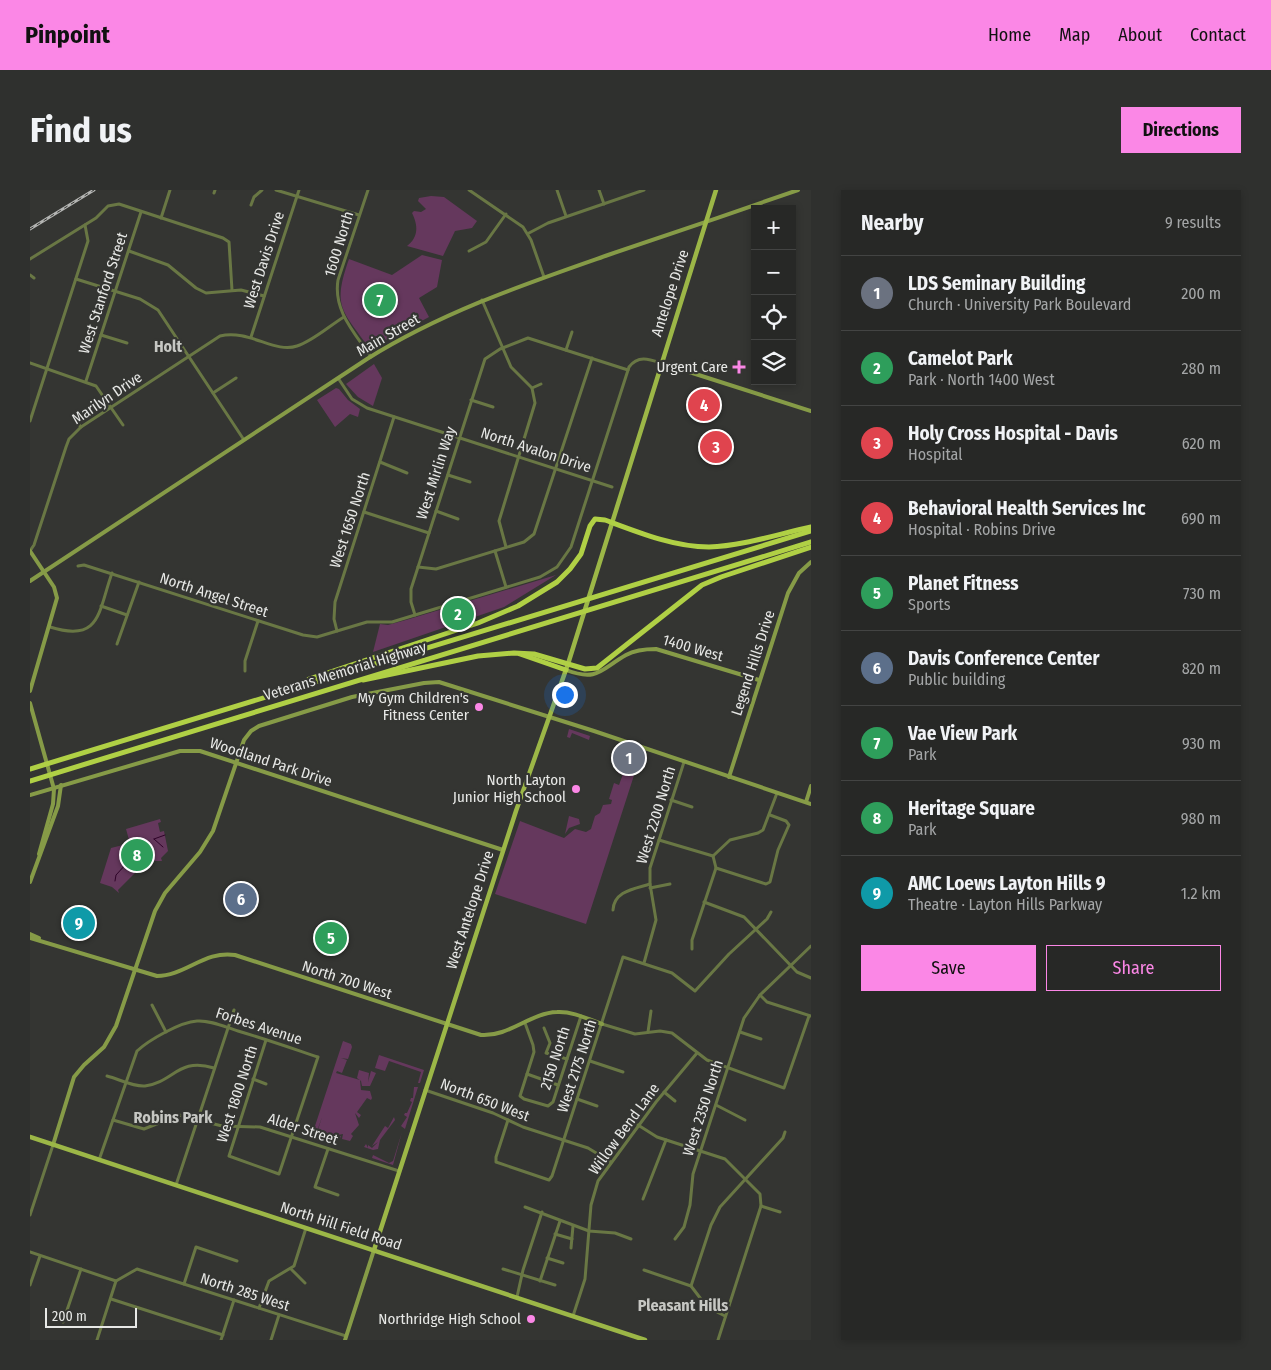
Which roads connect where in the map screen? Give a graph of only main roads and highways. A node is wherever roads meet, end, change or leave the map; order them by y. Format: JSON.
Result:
{"nodes":[{"id":1,"x":716,"y":190,"type":"edge"},
{"id":2,"x":622,"y":489,"type":"joint"},
{"id":3,"x":612,"y":522,"type":"junction"},
{"id":4,"x":811,"y":527,"type":"edge"},
{"id":5,"x":811,"y":531,"type":"edge"},
{"id":6,"x":811,"y":542,"type":"edge"},
{"id":7,"x":811,"y":547,"type":"edge"},
{"id":8,"x":567,"y":667,"type":"junction"},
{"id":9,"x":354,"y":681,"type":"junction"},
{"id":10,"x":268,"y":695,"type":"junction"},
{"id":11,"x":30,"y":769,"type":"edge"},
{"id":12,"x":30,"y":780,"type":"edge"},
{"id":13,"x":30,"y":1137,"type":"edge"},
{"id":14,"x":374,"y":1250,"type":"junction"},
{"id":15,"x":645,"y":1340,"type":"edge"}],
"edges":[{"from":1,"to":2,"type":"main road","name":"Antelope Drive"},
{"from":2,"to":3,"type":"main road","name":"West Antelope Drive"},
{"from":3,"to":4,"type":"highway"},
{"from":3,"to":8,"type":"main road","name":"West Antelope Drive"},
{"from":3,"to":10,"type":"highway"},
{"from":5,"to":10,"type":"highway","name":"Veterans Memorial Highway"},
{"from":6,"to":9,"type":"highway","name":"Veterans Memorial Highway"},
{"from":7,"to":8,"type":"highway"},
{"from":8,"to":9,"type":"highway"},
{"from":8,"to":14,"type":"main road","name":"West Antelope Drive"},
{"from":9,"to":12,"type":"highway","name":"Veterans Memorial Highway"},
{"from":10,"to":11,"type":"highway","name":"Veterans Memorial Highway"},
{"from":13,"to":14,"type":"main road","name":"North Hill Field Road"},
{"from":14,"to":15,"type":"main road","name":"North Hill Field Road"}]}
